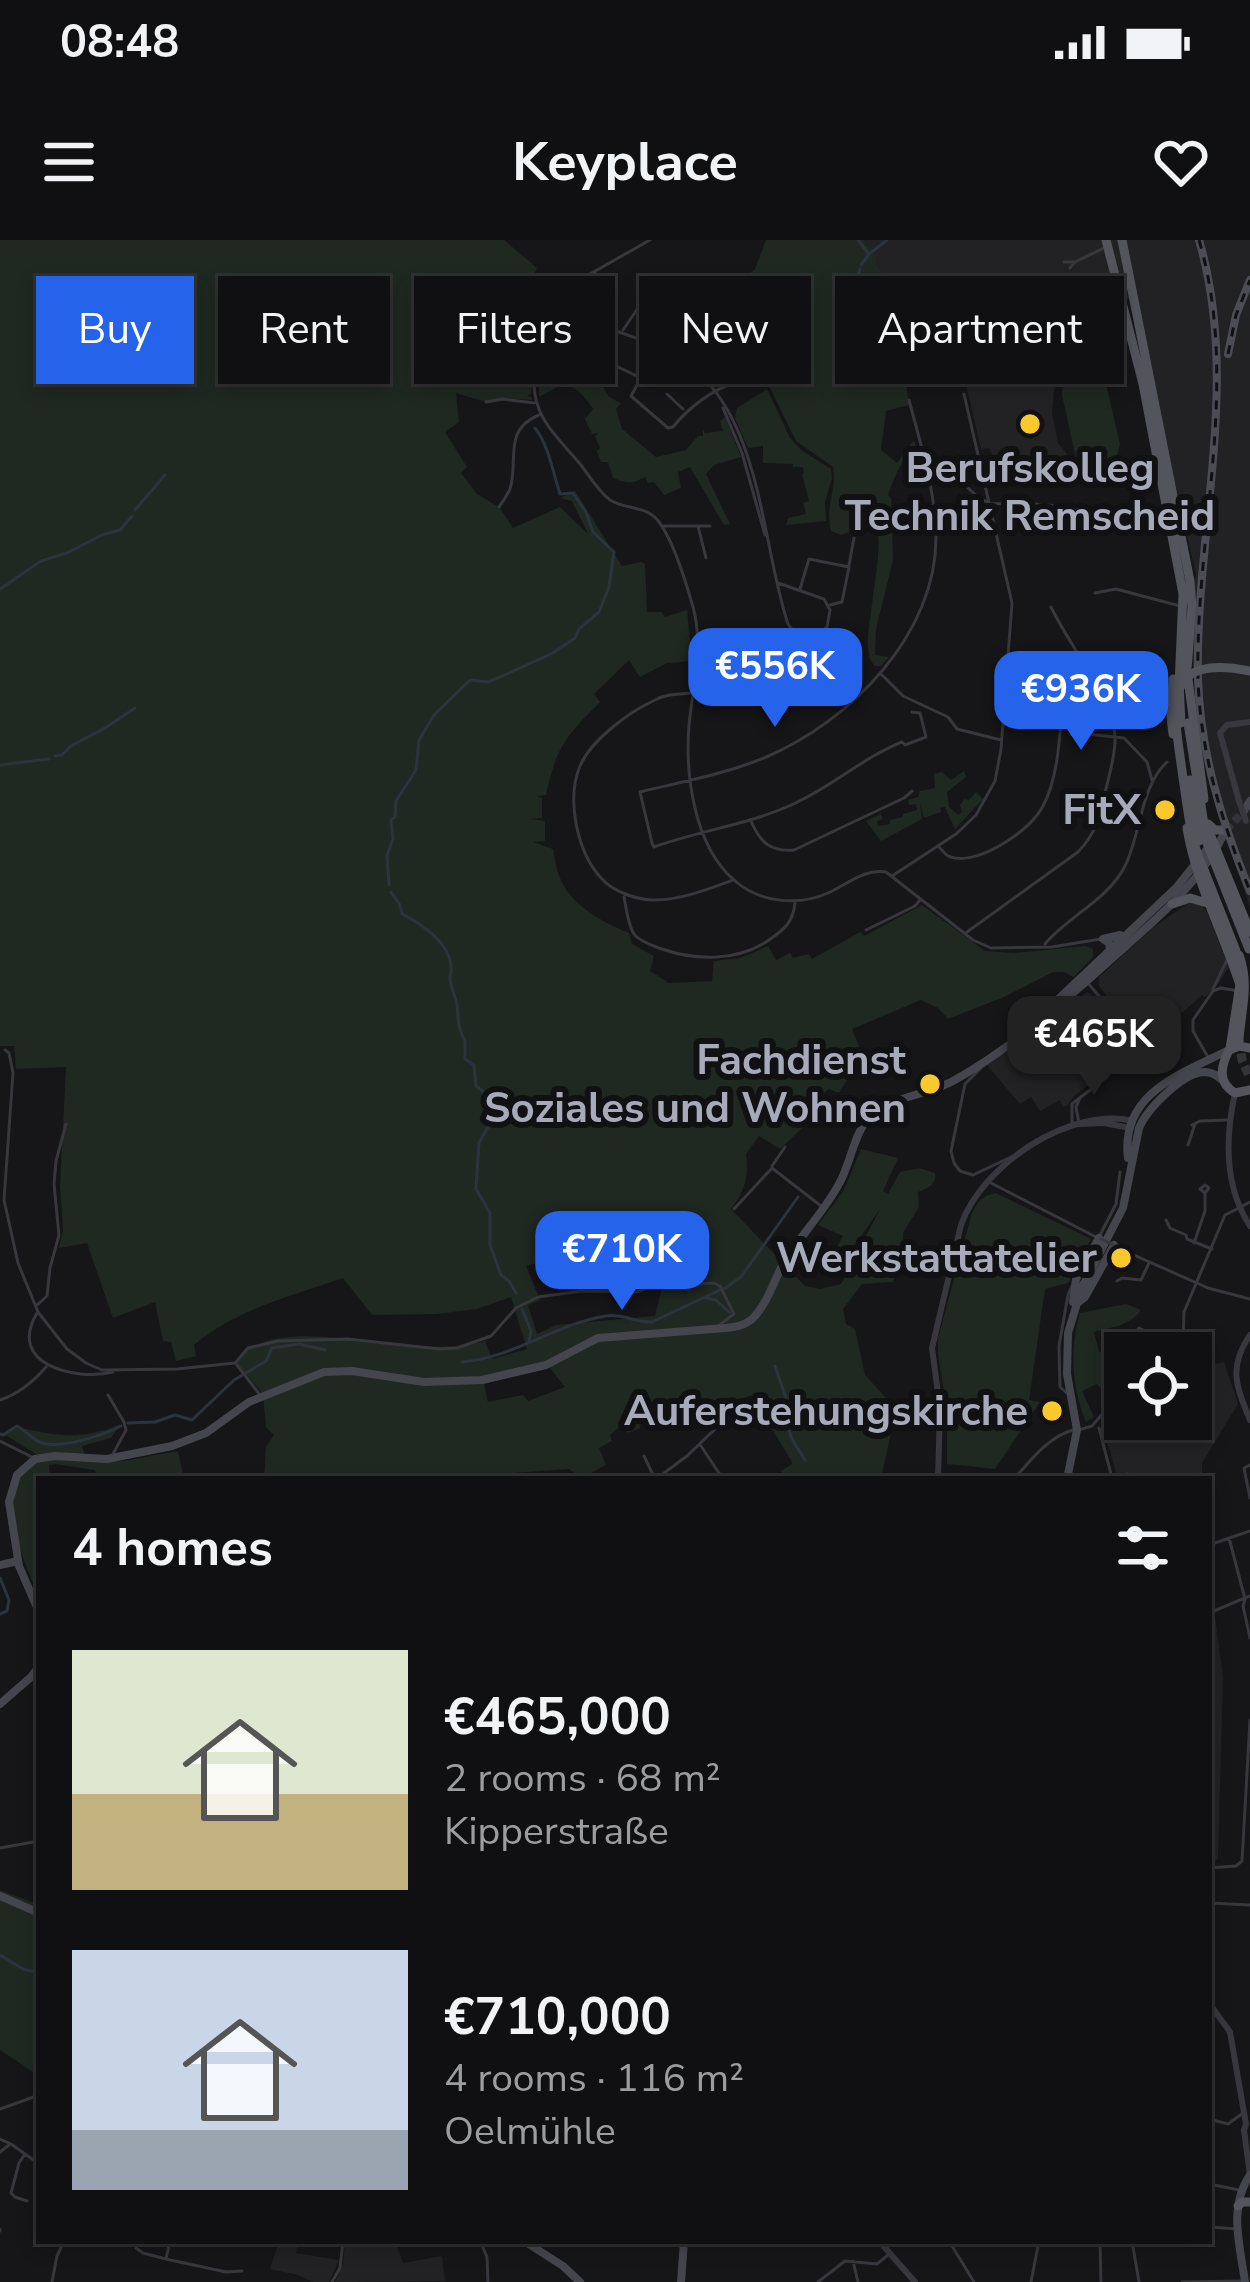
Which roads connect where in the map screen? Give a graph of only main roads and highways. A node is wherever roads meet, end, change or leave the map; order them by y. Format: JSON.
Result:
{"nodes":[{"id":1,"x":1122,"y":241,"type":"edge"},
{"id":2,"x":1107,"y":243,"type":"edge"},
{"id":3,"x":1174,"y":520,"type":"junction"},
{"id":4,"x":1180,"y":657,"type":"junction"},
{"id":5,"x":1250,"y":671,"type":"edge"},
{"id":6,"x":1186,"y":674,"type":"junction"},
{"id":7,"x":1185,"y":723,"type":"junction"},
{"id":8,"x":1208,"y":824,"type":"junction"},
{"id":9,"x":1226,"y":830,"type":"joint"},
{"id":10,"x":1213,"y":846,"type":"junction"},
{"id":11,"x":1198,"y":870,"type":"junction"},
{"id":12,"x":1172,"y":904,"type":"junction"},
{"id":13,"x":1210,"y":906,"type":"junction"},
{"id":14,"x":1250,"y":932,"type":"edge"},
{"id":15,"x":1127,"y":933,"type":"junction"},
{"id":16,"x":1095,"y":942,"type":"junction"},
{"id":17,"x":1127,"y":946,"type":"junction"},
{"id":18,"x":1110,"y":949,"type":"junction"},
{"id":19,"x":1250,"y":950,"type":"edge"},
{"id":20,"x":1233,"y":953,"type":"junction"},
{"id":21,"x":1101,"y":963,"type":"junction"},
{"id":22,"x":1080,"y":980,"type":"junction"},
{"id":23,"x":1038,"y":1022,"type":"junction"},
{"id":24,"x":1239,"y":1040,"type":"dead end"},
{"id":25,"x":1250,"y":1048,"type":"edge"},
{"id":26,"x":1229,"y":1050,"type":"junction"},
{"id":27,"x":1222,"y":1080,"type":"junction"},
{"id":28,"x":1245,"y":1092,"type":"edge"},
{"id":29,"x":1134,"y":1126,"type":"junction"},
{"id":30,"x":1100,"y":1238,"type":"road end"},
{"id":31,"x":1113,"y":1245,"type":"road end"},
{"id":32,"x":1074,"y":1307,"type":"junction"},
{"id":33,"x":1068,"y":1476,"type":"edge"},
{"id":34,"x":6,"y":1509,"type":"edge"},
{"id":35,"x":18,"y":1561,"type":"junction"},
{"id":36,"x":0,"y":1564,"type":"edge"},
{"id":37,"x":36,"y":1605,"type":"edge"},
{"id":38,"x":36,"y":1670,"type":"edge"},
{"id":39,"x":0,"y":1704,"type":"edge"},
{"id":40,"x":0,"y":1896,"type":"edge"},
{"id":41,"x":36,"y":1912,"type":"edge"},
{"id":42,"x":1250,"y":2175,"type":"edge"},
{"id":43,"x":1250,"y":2202,"type":"edge"},
{"id":44,"x":1238,"y":2206,"type":"junction"},
{"id":45,"x":529,"y":2244,"type":"edge"},
{"id":46,"x":684,"y":2244,"type":"edge"},
{"id":47,"x":580,"y":2282,"type":"edge"},
{"id":48,"x":681,"y":2282,"type":"edge"},
{"id":49,"x":1245,"y":2282,"type":"edge"}],
"edges":[{"from":1,"to":2,"type":"main road"},
{"from":1,"to":3,"type":"main road"},
{"from":2,"to":3,"type":"main road"},
{"from":3,"to":4,"type":"main road"},
{"from":3,"to":6,"type":"main road"},
{"from":4,"to":7,"type":"main road"},
{"from":4,"to":11,"type":"main road"},
{"from":5,"to":11,"type":"main road","bridge":true},
{"from":6,"to":7,"type":"main road"},
{"from":6,"to":8,"type":"main road"},
{"from":7,"to":11,"type":"main road","bridge":true},
{"from":7,"to":19,"type":"main road","bridge":true},
{"from":8,"to":9,"type":"main road"},
{"from":8,"to":10,"type":"main road"},
{"from":9,"to":10,"type":"main road"},
{"from":10,"to":11,"type":"main road"},
{"from":10,"to":14,"type":"main road"},
{"from":11,"to":12,"type":"main road"},
{"from":11,"to":13,"type":"main road"},
{"from":11,"to":15,"type":"main road"},
{"from":11,"to":20,"type":"main road"},
{"from":12,"to":13,"type":"main road"},
{"from":12,"to":17,"type":"main road"},
{"from":13,"to":20,"type":"main road"},
{"from":15,"to":16,"type":"main road"},
{"from":15,"to":18,"type":"main road"},
{"from":16,"to":18,"type":"main road"},
{"from":16,"to":21,"type":"main road"},
{"from":17,"to":18,"type":"main road"},
{"from":17,"to":21,"type":"main road"},
{"from":18,"to":21,"type":"main road"},
{"from":20,"to":24,"type":"main road"},
{"from":20,"to":26,"type":"main road"},
{"from":21,"to":22,"type":"main road"},
{"from":22,"to":23,"type":"main road"},
{"from":22,"to":23,"type":"main road"},
{"from":23,"to":34,"type":"main road"},
{"from":25,"to":26,"type":"main road"},
{"from":26,"to":27,"type":"main road"},
{"from":26,"to":29,"type":"main road"},
{"from":27,"to":28,"type":"main road"},
{"from":27,"to":29,"type":"main road"},
{"from":29,"to":32,"type":"main road"},
{"from":30,"to":32,"type":"main road"},
{"from":31,"to":32,"type":"main road"},
{"from":32,"to":33,"type":"main road"},
{"from":34,"to":35,"type":"main road"},
{"from":35,"to":36,"type":"main road"},
{"from":35,"to":37,"type":"main road"},
{"from":38,"to":39,"type":"main road"},
{"from":40,"to":41,"type":"main road"},
{"from":42,"to":44,"type":"main road"},
{"from":43,"to":44,"type":"main road"},
{"from":44,"to":49,"type":"main road"},
{"from":45,"to":47,"type":"main road"},
{"from":46,"to":48,"type":"main road"}]}
